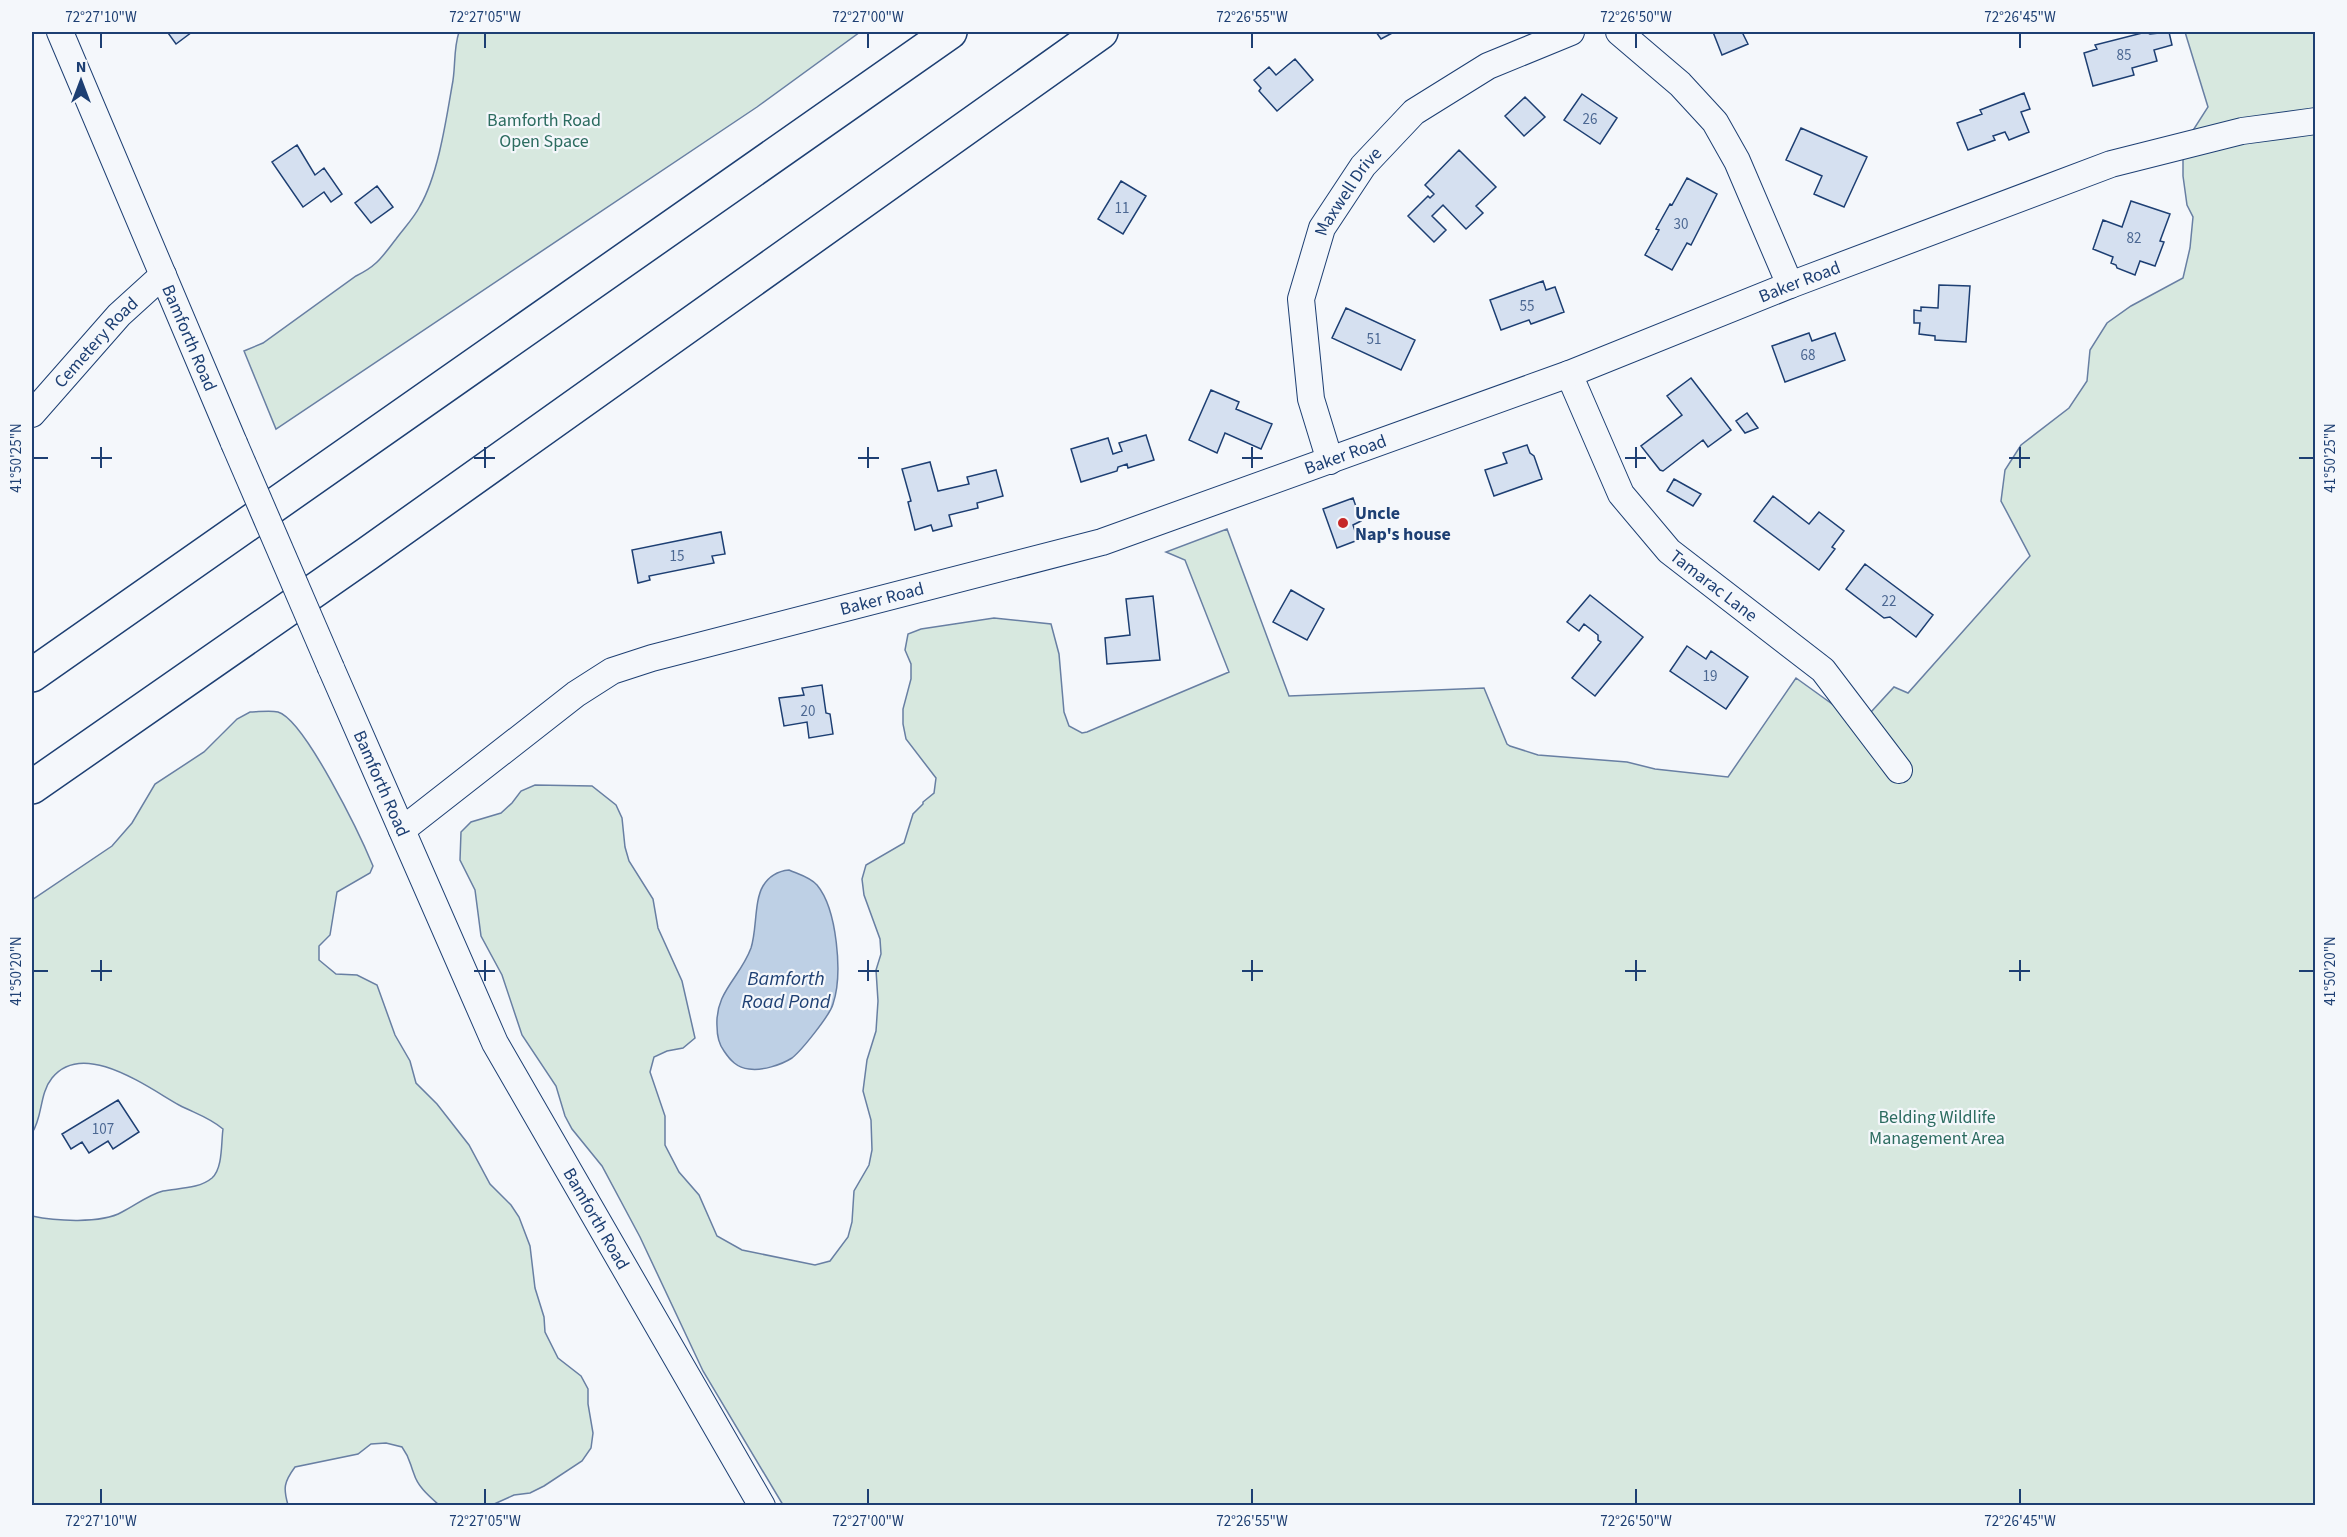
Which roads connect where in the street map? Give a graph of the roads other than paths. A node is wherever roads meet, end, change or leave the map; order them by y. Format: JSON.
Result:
{"nodes":[{"id":1,"x":60,"y":32,"type":"edge"},
{"id":2,"x":950,"y":32,"type":"edge"},
{"id":3,"x":1101,"y":32,"type":"edge"},
{"id":4,"x":1571,"y":32,"type":"edge"},
{"id":5,"x":1618,"y":32,"type":"edge"},
{"id":6,"x":2316,"y":121,"type":"edge"},
{"id":7,"x":163,"y":275,"type":"junction"},
{"id":8,"x":1790,"y":285,"type":"junction"},
{"id":9,"x":1569,"y":374,"type":"junction"},
{"id":10,"x":32,"y":414,"type":"edge"},
{"id":11,"x":1330,"y":461,"type":"junction"},
{"id":12,"x":32,"y":675,"type":"edge"},
{"id":13,"x":1899,"y":770,"type":"dead end"},
{"id":14,"x":32,"y":788,"type":"edge"},
{"id":15,"x":402,"y":830,"type":"junction"},
{"id":16,"x":762,"y":1506,"type":"edge"}],
"edges":[{"from":1,"to":7,"type":"street","name":"Bamforth Road"},
{"from":2,"to":12,"type":"highway"},
{"from":3,"to":14,"type":"highway"},
{"from":4,"to":11,"type":"street","name":"Maxwell Drive"},
{"from":5,"to":8,"type":"street"},
{"from":6,"to":8,"type":"street","name":"Baker Road"},
{"from":7,"to":10,"type":"street","name":"Cemetery Road"},
{"from":7,"to":15,"type":"street","name":"Bamforth Road","bridge":true},
{"from":8,"to":9,"type":"street","name":"Baker Road"},
{"from":9,"to":11,"type":"street","name":"Baker Road"},
{"from":9,"to":13,"type":"street","name":"Tamarac Lane"},
{"from":11,"to":15,"type":"street","name":"Baker Road"},
{"from":15,"to":16,"type":"street","name":"Bamforth Road"}]}
